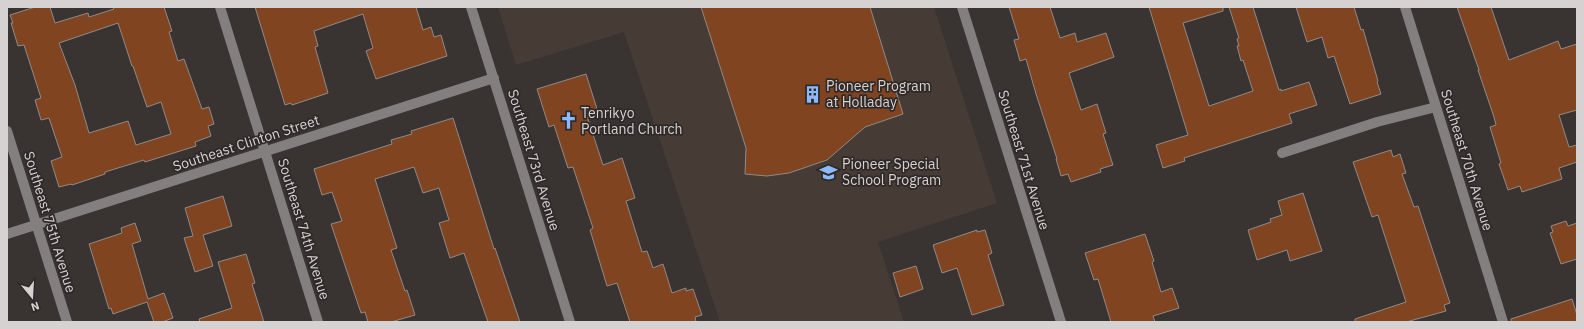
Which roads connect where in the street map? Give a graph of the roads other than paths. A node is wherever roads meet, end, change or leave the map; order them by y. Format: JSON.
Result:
{"nodes":[{"id":1,"x":220,"y":7,"type":"edge"},
{"id":2,"x":471,"y":7,"type":"edge"},
{"id":3,"x":962,"y":7,"type":"edge"},
{"id":4,"x":1405,"y":7,"type":"edge"},
{"id":5,"x":494,"y":78,"type":"junction"},
{"id":6,"x":1436,"y":107,"type":"junction"},
{"id":7,"x":7,"y":131,"type":"edge"},
{"id":8,"x":266,"y":152,"type":"junction"},
{"id":9,"x":1282,"y":153,"type":"dead end"},
{"id":10,"x":36,"y":225,"type":"junction"},
{"id":11,"x":7,"y":234,"type":"edge"},
{"id":12,"x":67,"y":322,"type":"edge"},
{"id":13,"x":318,"y":322,"type":"edge"},
{"id":14,"x":570,"y":322,"type":"edge"},
{"id":15,"x":1060,"y":322,"type":"edge"},
{"id":16,"x":1503,"y":322,"type":"edge"}],
"edges":[{"from":1,"to":8,"type":"street","name":"Southeast 74th Avenue"},
{"from":2,"to":5,"type":"street","name":"Southeast 73rd Avenue"},
{"from":3,"to":15,"type":"street","name":"Southeast 71st Avenue"},
{"from":4,"to":6,"type":"street","name":"Southeast 70th Avenue"},
{"from":5,"to":8,"type":"street","name":"Southeast Clinton Street"},
{"from":5,"to":14,"type":"street","name":"Southeast 73rd Avenue"},
{"from":6,"to":9,"type":"street"},
{"from":6,"to":16,"type":"street","name":"Southeast 70th Avenue"},
{"from":7,"to":10,"type":"street","name":"Southeast 75th Avenue"},
{"from":8,"to":10,"type":"street","name":"Southeast Clinton Street"},
{"from":8,"to":13,"type":"street","name":"Southeast 74th Avenue"},
{"from":10,"to":11,"type":"street","name":"Southeast Clinton Street"},
{"from":10,"to":12,"type":"street","name":"Southeast 75th Avenue"}]}
